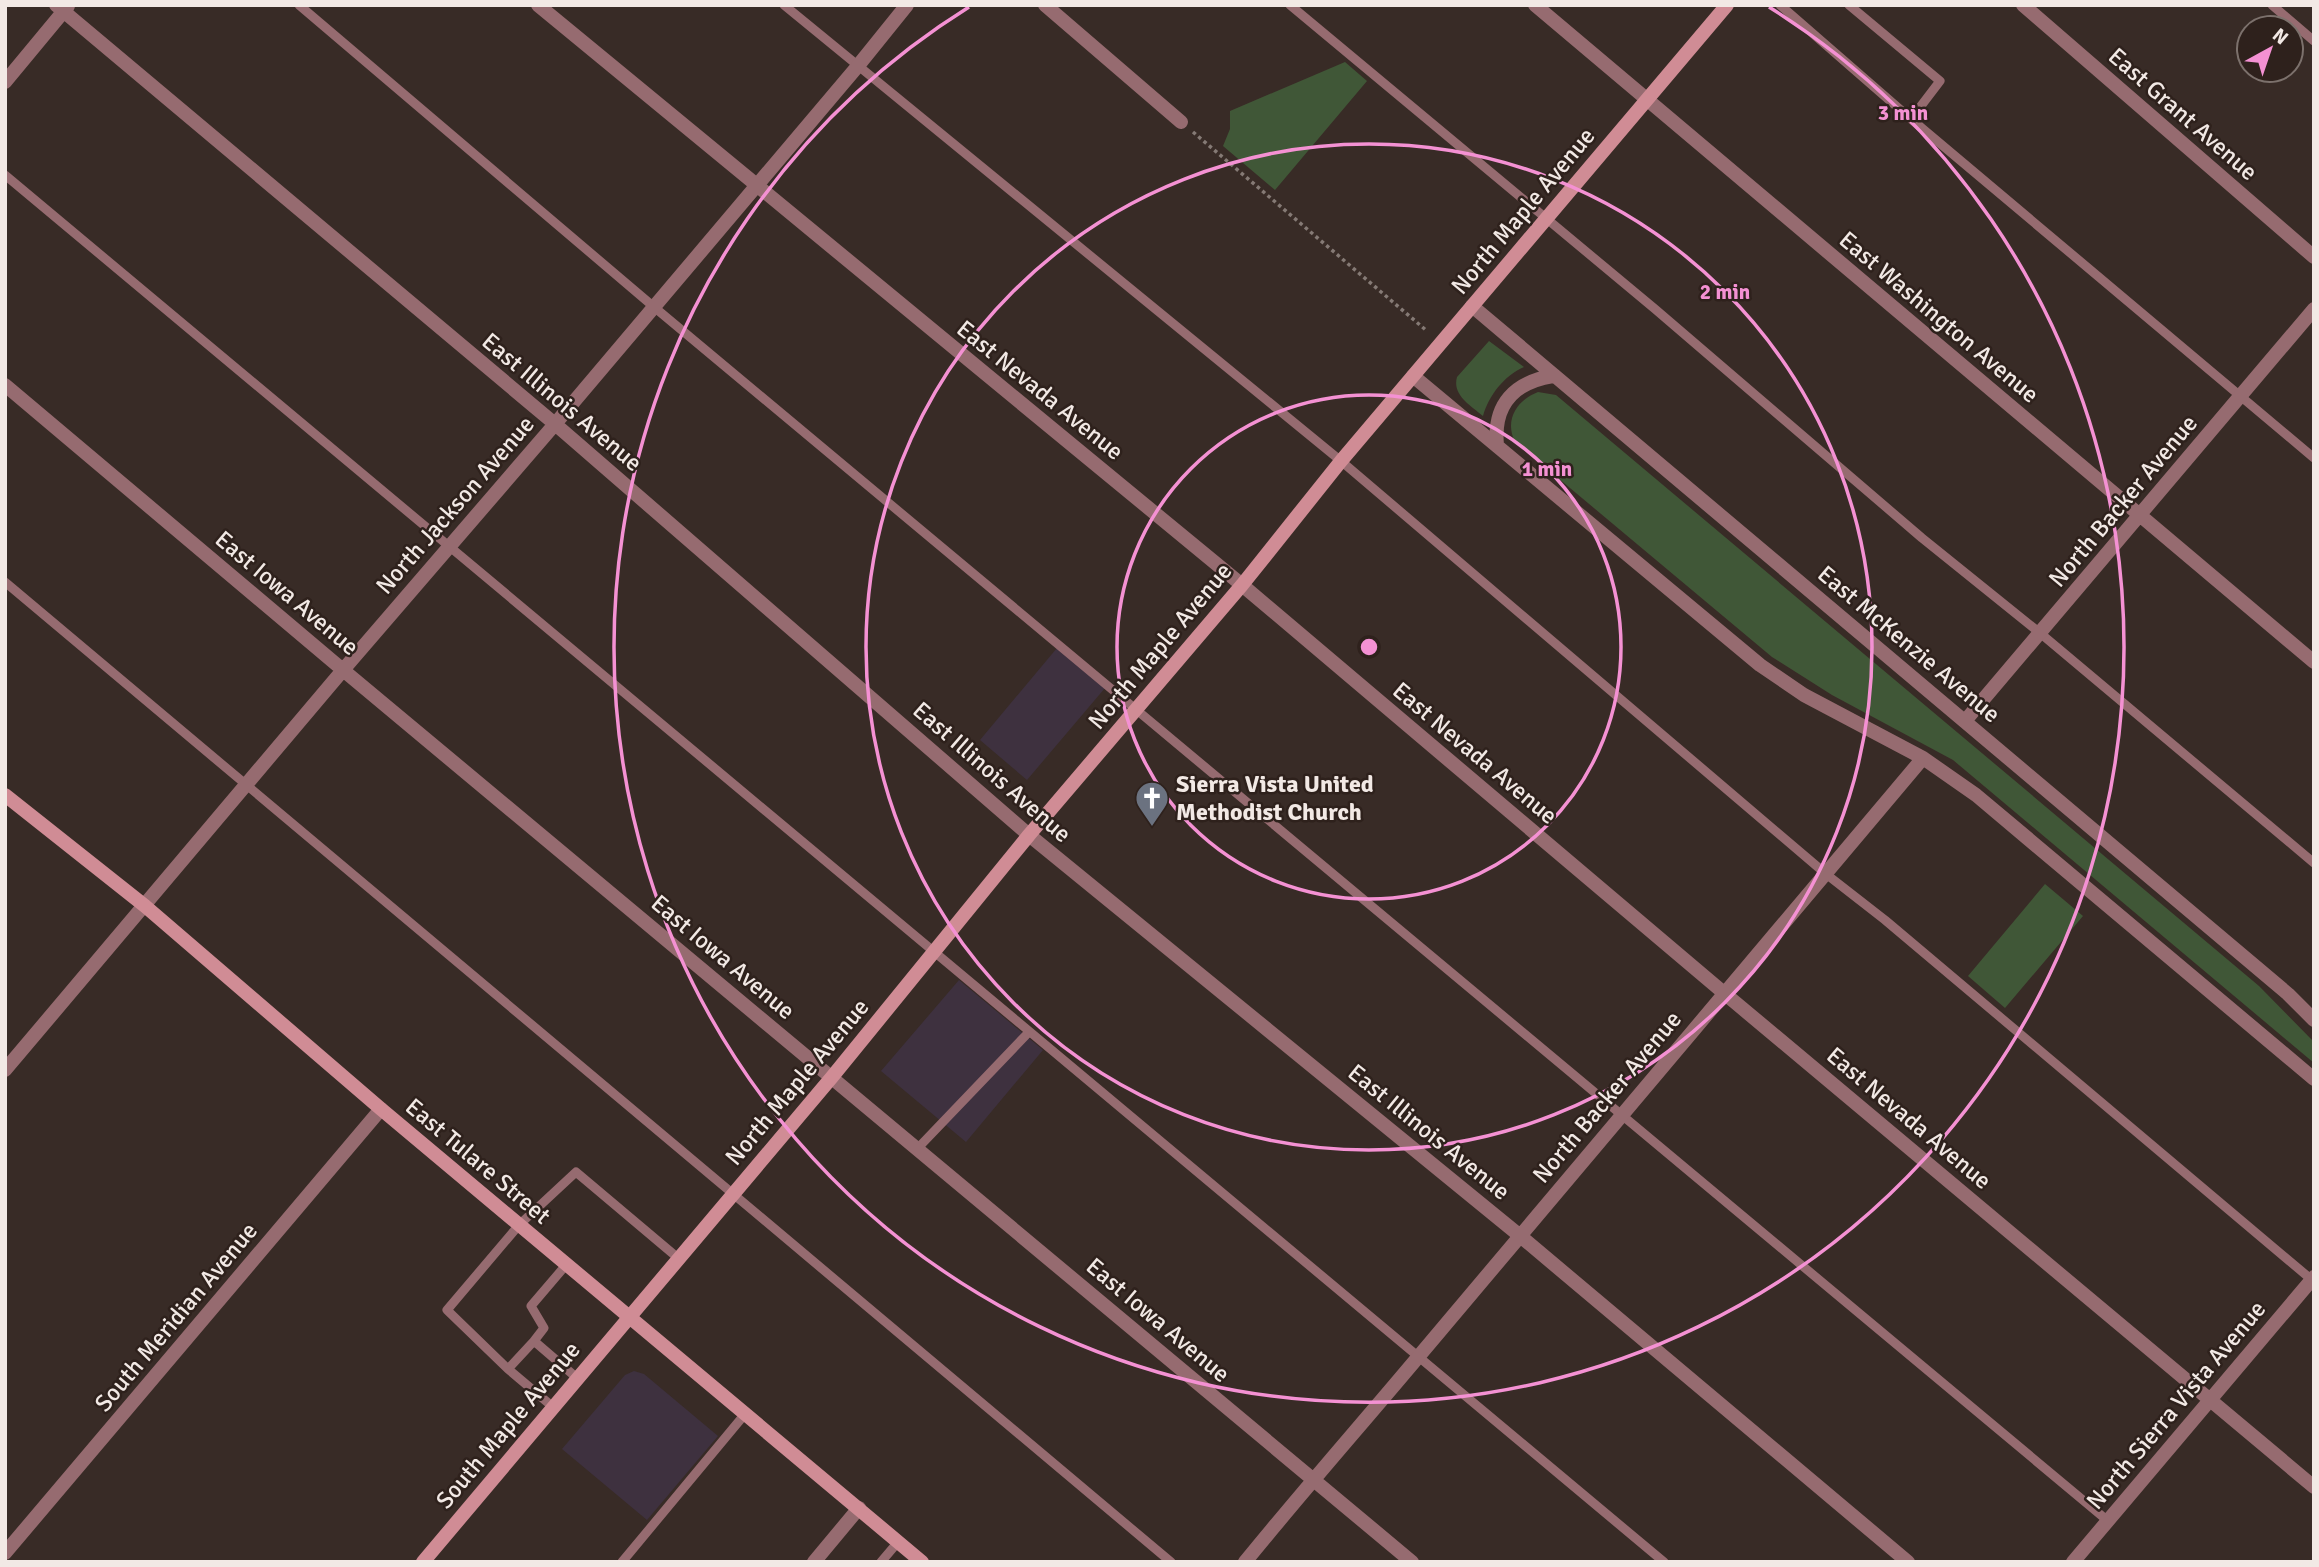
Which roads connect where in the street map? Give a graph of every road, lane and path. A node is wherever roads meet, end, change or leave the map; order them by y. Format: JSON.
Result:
{"nodes":[{"id":1,"x":299,"y":5,"type":"edge"},
{"id":2,"x":538,"y":5,"type":"edge"},
{"id":3,"x":784,"y":5,"type":"edge"},
{"id":4,"x":907,"y":5,"type":"edge"},
{"id":5,"x":1045,"y":5,"type":"edge"},
{"id":6,"x":1290,"y":5,"type":"edge"},
{"id":7,"x":1535,"y":5,"type":"edge"},
{"id":8,"x":1727,"y":5,"type":"edge"},
{"id":9,"x":1780,"y":5,"type":"edge"},
{"id":10,"x":1849,"y":5,"type":"edge"},
{"id":11,"x":2023,"y":5,"type":"edge"},
{"id":12,"x":2272,"y":5,"type":"edge"},
{"id":13,"x":62,"y":7,"type":"edge"},
{"id":14,"x":2314,"y":41,"type":"edge"},
{"id":15,"x":857,"y":67,"type":"junction"},
{"id":16,"x":5,"y":82,"type":"edge"},
{"id":17,"x":1647,"y":99,"type":"junction"},
{"id":18,"x":1911,"y":119,"type":"junction"},
{"id":19,"x":1181,"y":122,"type":"joint"},
{"id":20,"x":5,"y":175,"type":"edge"},
{"id":21,"x":756,"y":186,"type":"junction"},
{"id":22,"x":1546,"y":219,"type":"junction"},
{"id":23,"x":2314,"y":257,"type":"edge"},
{"id":24,"x":1472,"y":306,"type":"junction"},
{"id":25,"x":654,"y":307,"type":"junction"},
{"id":26,"x":2314,"y":309,"type":"edge"},
{"id":27,"x":1441,"y":343,"type":"junction"},
{"id":28,"x":1413,"y":376,"type":"junction"},
{"id":29,"x":1553,"y":376,"type":"junction"},
{"id":30,"x":5,"y":384,"type":"edge"},
{"id":31,"x":2240,"y":397,"type":"junction"},
{"id":32,"x":555,"y":424,"type":"junction"},
{"id":33,"x":1497,"y":444,"type":"junction"},
{"id":34,"x":2314,"y":458,"type":"edge"},
{"id":35,"x":1340,"y":461,"type":"junction"},
{"id":36,"x":2140,"y":517,"type":"junction"},
{"id":37,"x":450,"y":547,"type":"junction"},
{"id":38,"x":5,"y":582,"type":"edge"},
{"id":39,"x":1242,"y":585,"type":"junction"},
{"id":40,"x":2040,"y":633,"type":"junction"},
{"id":41,"x":2314,"y":662,"type":"edge"},
{"id":42,"x":343,"y":670,"type":"junction"},
{"id":43,"x":1136,"y":709,"type":"junction"},
{"id":44,"x":1965,"y":721,"type":"junction"},
{"id":45,"x":1923,"y":758,"type":"junction"},
{"id":46,"x":247,"y":785,"type":"junction"},
{"id":47,"x":5,"y":795,"type":"edge"},
{"id":48,"x":1029,"y":835,"type":"junction"},
{"id":49,"x":2314,"y":863,"type":"edge"},
{"id":50,"x":1826,"y":874,"type":"junction"},
{"id":51,"x":145,"y":906,"type":"junction"},
{"id":52,"x":934,"y":952,"type":"junction"},
{"id":53,"x":1724,"y":993,"type":"junction"},
{"id":54,"x":2314,"y":1020,"type":"edge"},
{"id":55,"x":1029,"y":1032,"type":"junction"},
{"id":56,"x":5,"y":1070,"type":"edge"},
{"id":57,"x":832,"y":1077,"type":"junction"},
{"id":58,"x":2314,"y":1079,"type":"edge"},
{"id":59,"x":381,"y":1109,"type":"junction"},
{"id":60,"x":1621,"y":1114,"type":"junction"},
{"id":61,"x":917,"y":1149,"type":"junction"},
{"id":62,"x":733,"y":1194,"type":"junction"},
{"id":63,"x":519,"y":1225,"type":"junction"},
{"id":64,"x":1519,"y":1235,"type":"junction"},
{"id":65,"x":678,"y":1258,"type":"junction"},
{"id":66,"x":566,"y":1265,"type":"junction"},
{"id":67,"x":2313,"y":1279,"type":"edge"},
{"id":68,"x":628,"y":1317,"type":"junction"},
{"id":69,"x":534,"y":1341,"type":"junction"},
{"id":70,"x":1418,"y":1357,"type":"junction"},
{"id":71,"x":508,"y":1369,"type":"junction"},
{"id":72,"x":577,"y":1378,"type":"junction"},
{"id":73,"x":2210,"y":1400,"type":"junction"},
{"id":74,"x":553,"y":1407,"type":"junction"},
{"id":75,"x":746,"y":1414,"type":"junction"},
{"id":76,"x":1312,"y":1479,"type":"junction"},
{"id":77,"x":2314,"y":1487,"type":"edge"},
{"id":78,"x":859,"y":1508,"type":"junction"},
{"id":79,"x":2108,"y":1521,"type":"junction"},
{"id":80,"x":898,"y":1542,"type":"junction"},
{"id":81,"x":5,"y":1553,"type":"edge"},
{"id":82,"x":423,"y":1562,"type":"edge"},
{"id":83,"x":622,"y":1562,"type":"edge"},
{"id":84,"x":814,"y":1562,"type":"edge"},
{"id":85,"x":881,"y":1562,"type":"edge"},
{"id":86,"x":922,"y":1562,"type":"edge"},
{"id":87,"x":1171,"y":1562,"type":"edge"},
{"id":88,"x":1245,"y":1562,"type":"edge"},
{"id":89,"x":1412,"y":1562,"type":"edge"},
{"id":90,"x":1664,"y":1562,"type":"edge"},
{"id":91,"x":1908,"y":1562,"type":"edge"},
{"id":92,"x":2073,"y":1562,"type":"edge"}],
"edges":[{"from":1,"to":25,"type":"lane"},
{"from":2,"to":21,"type":"street","name":"East Nevada Avenue"},
{"from":3,"to":15,"type":"lane"},
{"from":4,"to":15,"type":"street","name":"North Jackson Avenue"},
{"from":5,"to":19,"type":"street"},
{"from":6,"to":22,"type":"lane"},
{"from":7,"to":17,"type":"street","name":"East Washington Avenue"},
{"from":8,"to":17,"type":"main road","name":"North Maple Avenue"},
{"from":9,"to":18,"type":"lane"},
{"from":10,"to":18,"type":"lane"},
{"from":11,"to":23,"type":"street","name":"East Grant Avenue"},
{"from":12,"to":14,"type":"lane"},
{"from":13,"to":16,"type":"street"},
{"from":13,"to":32,"type":"street","name":"East Illinois Avenue"},
{"from":15,"to":21,"type":"street","name":"North Jackson Avenue"},
{"from":15,"to":35,"type":"lane"},
{"from":17,"to":22,"type":"main road","name":"North Maple Avenue"},
{"from":17,"to":36,"type":"street","name":"East Washington Avenue"},
{"from":18,"to":31,"type":"lane"},
{"from":19,"to":27,"type":"path"},
{"from":20,"to":37,"type":"lane"},
{"from":21,"to":25,"type":"street","name":"North Jackson Avenue"},
{"from":21,"to":39,"type":"street","name":"East Nevada Avenue"},
{"from":22,"to":24,"type":"main road","name":"North Maple Avenue"},
{"from":22,"to":40,"type":"lane"},
{"from":24,"to":27,"type":"main road","name":"North Maple Avenue"},
{"from":24,"to":29,"type":"street","name":"East McKenzie Avenue"},
{"from":25,"to":32,"type":"street","name":"North Jackson Avenue"},
{"from":25,"to":43,"type":"lane"},
{"from":26,"to":31,"type":"street","name":"North Backer Avenue"},
{"from":27,"to":28,"type":"main road","name":"North Maple Avenue"},
{"from":28,"to":33,"type":"street"},
{"from":28,"to":35,"type":"main road","name":"North Maple Avenue"},
{"from":29,"to":33,"type":"street"},
{"from":29,"to":44,"type":"street","name":"East McKenzie Avenue"},
{"from":30,"to":42,"type":"street","name":"East Iowa Avenue"},
{"from":31,"to":34,"type":"lane"},
{"from":31,"to":36,"type":"street","name":"North Backer Avenue"},
{"from":32,"to":37,"type":"street","name":"North Jackson Avenue"},
{"from":32,"to":48,"type":"street","name":"East Illinois Avenue"},
{"from":33,"to":45,"type":"street"},
{"from":35,"to":39,"type":"main road","name":"North Maple Avenue"},
{"from":35,"to":50,"type":"lane"},
{"from":36,"to":40,"type":"street","name":"North Backer Avenue"},
{"from":36,"to":41,"type":"street","name":"East Washington Avenue"},
{"from":37,"to":42,"type":"street","name":"North Jackson Avenue"},
{"from":37,"to":52,"type":"lane"},
{"from":38,"to":46,"type":"lane"},
{"from":39,"to":43,"type":"main road","name":"North Maple Avenue"},
{"from":39,"to":53,"type":"street","name":"East Nevada Avenue"},
{"from":40,"to":44,"type":"street","name":"North Backer Avenue"},
{"from":40,"to":49,"type":"lane"},
{"from":42,"to":46,"type":"street","name":"North Jackson Avenue"},
{"from":42,"to":57,"type":"street","name":"East Iowa Avenue"},
{"from":43,"to":48,"type":"main road","name":"North Maple Avenue"},
{"from":43,"to":60,"type":"lane"},
{"from":44,"to":54,"type":"street","name":"East McKenzie Avenue"},
{"from":45,"to":50,"type":"street","name":"North Backer Avenue"},
{"from":45,"to":58,"type":"street"},
{"from":46,"to":51,"type":"street","name":"North Jackson Avenue"},
{"from":46,"to":62,"type":"lane"},
{"from":47,"to":51,"type":"main road","name":"East Tulare Street"},
{"from":48,"to":52,"type":"main road","name":"North Maple Avenue"},
{"from":48,"to":64,"type":"street","name":"East Illinois Avenue"},
{"from":50,"to":53,"type":"street","name":"North Backer Avenue"},
{"from":50,"to":67,"type":"lane"},
{"from":51,"to":56,"type":"street","name":"North Jackson Avenue"},
{"from":51,"to":59,"type":"main road","name":"East Tulare Street"},
{"from":52,"to":55,"type":"lane"},
{"from":52,"to":57,"type":"main road","name":"North Maple Avenue"},
{"from":53,"to":60,"type":"street","name":"North Backer Avenue"},
{"from":53,"to":73,"type":"street","name":"East Nevada Avenue"},
{"from":55,"to":61,"type":"lane"},
{"from":55,"to":70,"type":"lane"},
{"from":57,"to":61,"type":"street","name":"East Iowa Avenue"},
{"from":57,"to":62,"type":"main road","name":"North Maple Avenue"},
{"from":59,"to":63,"type":"main road","name":"East Tulare Street"},
{"from":59,"to":81,"type":"street","name":"South Meridian Avenue"},
{"from":60,"to":64,"type":"street","name":"North Backer Avenue"},
{"from":60,"to":79,"type":"lane"},
{"from":61,"to":76,"type":"street","name":"East Iowa Avenue"},
{"from":62,"to":65,"type":"main road","name":"North Maple Avenue"},
{"from":62,"to":87,"type":"lane"},
{"from":63,"to":65,"type":"lane"},
{"from":63,"to":66,"type":"main road","name":"East Tulare Street"},
{"from":63,"to":71,"type":"lane"},
{"from":64,"to":70,"type":"street","name":"North Backer Avenue"},
{"from":64,"to":91,"type":"street","name":"East Illinois Avenue"},
{"from":65,"to":68,"type":"main road","name":"North Maple Avenue"},
{"from":66,"to":68,"type":"main road","name":"East Tulare Street"},
{"from":66,"to":69,"type":"lane"},
{"from":67,"to":73,"type":"street","name":"North Sierra Vista Avenue"},
{"from":68,"to":72,"type":"main road","name":"South Maple Avenue"},
{"from":68,"to":75,"type":"main road","name":"East Tulare Street"},
{"from":69,"to":71,"type":"lane"},
{"from":69,"to":72,"type":"lane"},
{"from":70,"to":76,"type":"street","name":"North Backer Avenue"},
{"from":70,"to":90,"type":"lane"},
{"from":71,"to":74,"type":"lane"},
{"from":72,"to":74,"type":"main road","name":"South Maple Avenue"},
{"from":73,"to":77,"type":"street","name":"East Nevada Avenue"},
{"from":73,"to":79,"type":"street","name":"North Sierra Vista Avenue"},
{"from":74,"to":82,"type":"main road","name":"South Maple Avenue"},
{"from":75,"to":78,"type":"main road","name":"East Tulare Street"},
{"from":75,"to":83,"type":"lane"},
{"from":76,"to":88,"type":"street","name":"North Backer Avenue"},
{"from":76,"to":89,"type":"street","name":"East Iowa Avenue"},
{"from":78,"to":80,"type":"main road","name":"East Tulare Street"},
{"from":78,"to":84,"type":"street"},
{"from":79,"to":92,"type":"street","name":"North Sierra Vista Avenue"},
{"from":80,"to":85,"type":"lane"},
{"from":80,"to":86,"type":"main road","name":"East Tulare Street"}]}
